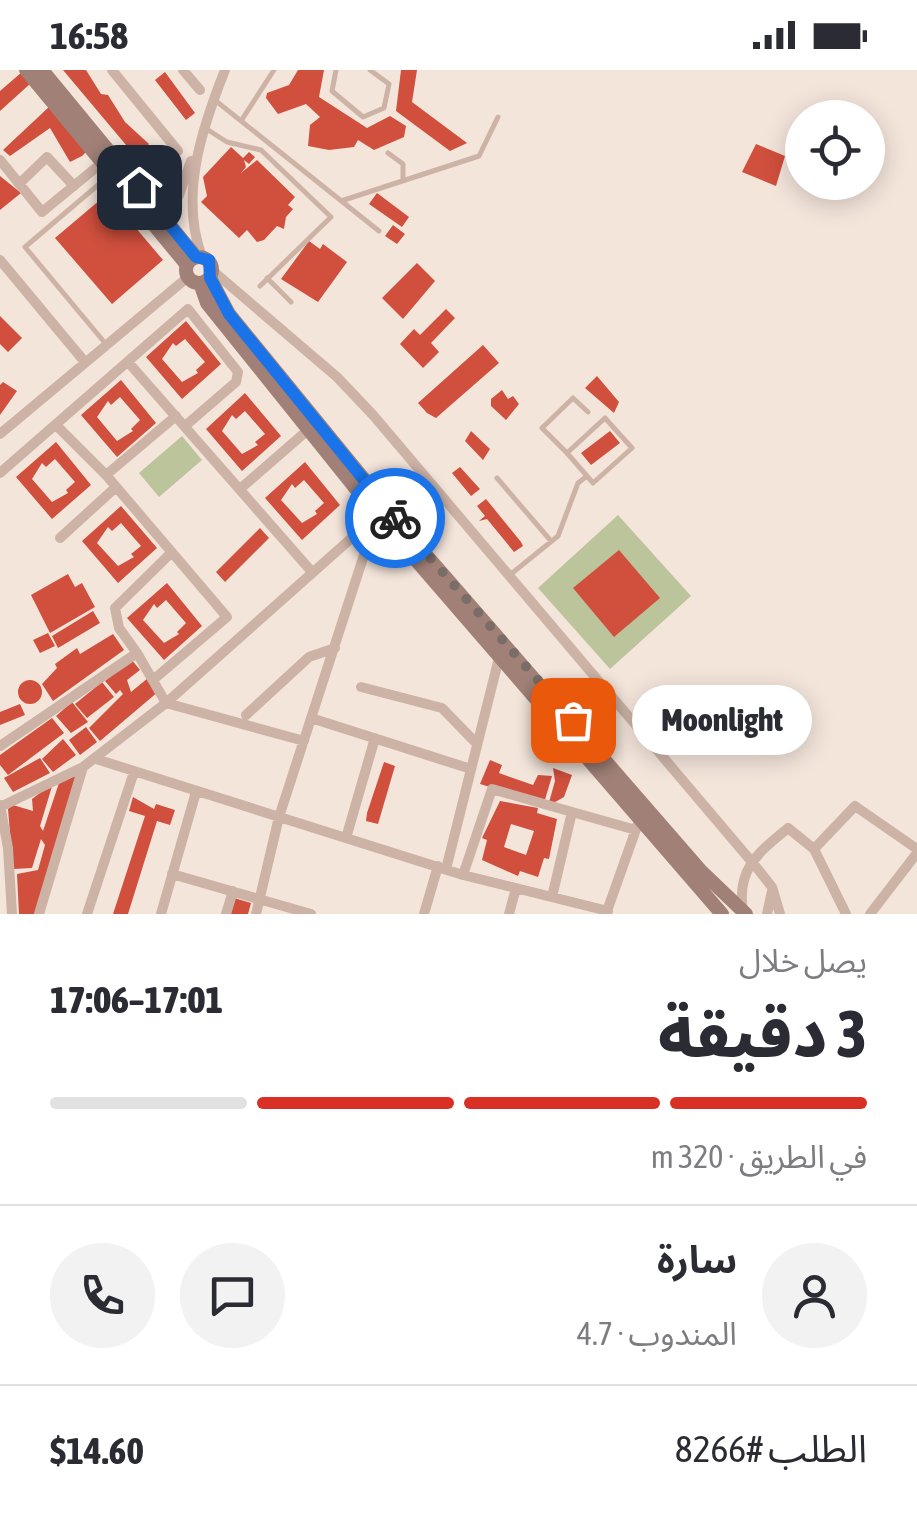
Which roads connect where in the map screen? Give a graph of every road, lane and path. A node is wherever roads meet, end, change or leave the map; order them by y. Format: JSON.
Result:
{"nodes":[{"id":1,"x":26,"y":70,"type":"edge"},
{"id":2,"x":42,"y":70,"type":"edge"},
{"id":3,"x":112,"y":70,"type":"edge"},
{"id":4,"x":183,"y":70,"type":"edge"},
{"id":5,"x":224,"y":70,"type":"edge"},
{"id":6,"x":274,"y":70,"type":"edge"},
{"id":7,"x":336,"y":70,"type":"edge"},
{"id":8,"x":370,"y":70,"type":"edge"},
{"id":9,"x":200,"y":90,"type":"dead end"},
{"id":10,"x":213,"y":99,"type":"junction"},
{"id":11,"x":498,"y":116,"type":"dead end"},
{"id":12,"x":241,"y":121,"type":"junction"},
{"id":13,"x":202,"y":126,"type":"junction"},
{"id":14,"x":178,"y":152,"type":"dead end"},
{"id":15,"x":388,"y":152,"type":"dead end"},
{"id":16,"x":0,"y":160,"type":"edge"},
{"id":17,"x":109,"y":167,"type":"junction"},
{"id":18,"x":403,"y":180,"type":"junction"},
{"id":19,"x":19,"y":184,"type":"junction"},
{"id":20,"x":74,"y":186,"type":"junction"},
{"id":21,"x":341,"y":200,"type":"junction"},
{"id":22,"x":163,"y":217,"type":"junction"},
{"id":23,"x":379,"y":231,"type":"dead end"},
{"id":24,"x":0,"y":260,"type":"edge"},
{"id":25,"x":199,"y":270,"type":"junction"},
{"id":26,"x":268,"y":278,"type":"junction"},
{"id":27,"x":260,"y":286,"type":"dead end"},
{"id":28,"x":291,"y":302,"type":"dead end"},
{"id":29,"x":104,"y":343,"type":"junction"},
{"id":30,"x":84,"y":362,"type":"junction"},
{"id":31,"x":128,"y":362,"type":"junction"},
{"id":32,"x":588,"y":412,"type":"dead end"},
{"id":33,"x":176,"y":416,"type":"junction"},
{"id":34,"x":56,"y":424,"type":"junction"},
{"id":35,"x":185,"y":426,"type":"junction"},
{"id":36,"x":309,"y":430,"type":"junction"},
{"id":37,"x":0,"y":434,"type":"edge"},
{"id":38,"x":567,"y":454,"type":"junction"},
{"id":39,"x":0,"y":473,"type":"edge"},
{"id":40,"x":106,"y":475,"type":"junction"},
{"id":41,"x":587,"y":476,"type":"junction"},
{"id":42,"x":497,"y":478,"type":"dead end"},
{"id":43,"x":116,"y":487,"type":"junction"},
{"id":44,"x":240,"y":489,"type":"junction"},
{"id":45,"x":382,"y":511,"type":"junction"},
{"id":46,"x":60,"y":538,"type":"dead end"},
{"id":47,"x":551,"y":541,"type":"junction"},
{"id":48,"x":172,"y":552,"type":"junction"},
{"id":49,"x":312,"y":572,"type":"junction"},
{"id":50,"x":509,"y":576,"type":"junction"},
{"id":51,"x":335,"y":648,"type":"junction"},
{"id":52,"x":138,"y":653,"type":"junction"},
{"id":53,"x":500,"y":654,"type":"junction"},
{"id":54,"x":153,"y":680,"type":"junction"},
{"id":55,"x":361,"y":687,"type":"dead end"},
{"id":56,"x":166,"y":702,"type":"junction"},
{"id":57,"x":246,"y":714,"type":"dead end"},
{"id":58,"x":311,"y":718,"type":"junction"},
{"id":59,"x":374,"y":738,"type":"junction"},
{"id":60,"x":304,"y":742,"type":"junction"},
{"id":61,"x":478,"y":744,"type":"junction"},
{"id":62,"x":0,"y":746,"type":"edge"},
{"id":63,"x":96,"y":759,"type":"junction"},
{"id":64,"x":83,"y":767,"type":"junction"},
{"id":65,"x":471,"y":769,"type":"junction"},
{"id":66,"x":134,"y":772,"type":"junction"},
{"id":67,"x":196,"y":792,"type":"junction"},
{"id":68,"x":0,"y":806,"type":"edge"},
{"id":69,"x":572,"y":812,"type":"junction"},
{"id":70,"x":279,"y":817,"type":"junction"},
{"id":71,"x":638,"y":823,"type":"junction"},
{"id":72,"x":346,"y":838,"type":"junction"},
{"id":73,"x":814,"y":850,"type":"junction"},
{"id":74,"x":917,"y":851,"type":"edge"},
{"id":75,"x":750,"y":860,"type":"junction"},
{"id":76,"x":442,"y":867,"type":"junction"},
{"id":77,"x":172,"y":874,"type":"junction"},
{"id":78,"x":463,"y":875,"type":"junction"},
{"id":79,"x":516,"y":888,"type":"junction"},
{"id":80,"x":772,"y":888,"type":"junction"},
{"id":81,"x":233,"y":891,"type":"junction"},
{"id":82,"x":552,"y":897,"type":"junction"},
{"id":83,"x":260,"y":899,"type":"junction"},
{"id":84,"x":607,"y":912,"type":"edge"},
{"id":85,"x":745,"y":912,"type":"edge"},
{"id":86,"x":876,"y":912,"type":"edge"},
{"id":87,"x":12,"y":914,"type":"edge"},
{"id":88,"x":39,"y":914,"type":"edge"},
{"id":89,"x":87,"y":914,"type":"edge"},
{"id":90,"x":161,"y":914,"type":"edge"},
{"id":91,"x":226,"y":914,"type":"edge"},
{"id":92,"x":256,"y":914,"type":"edge"},
{"id":93,"x":311,"y":914,"type":"edge"},
{"id":94,"x":424,"y":914,"type":"edge"},
{"id":95,"x":509,"y":914,"type":"edge"},
{"id":96,"x":722,"y":914,"type":"edge"},
{"id":97,"x":767,"y":914,"type":"edge"},
{"id":98,"x":780,"y":914,"type":"edge"},
{"id":99,"x":846,"y":914,"type":"edge"}],
"edges":[{"from":1,"to":17,"type":"main road"},
{"from":2,"to":22,"type":"main road"},
{"from":3,"to":14,"type":"street"},
{"from":4,"to":9,"type":"street"},
{"from":5,"to":10,"type":"street"},
{"from":6,"to":12,"type":"lane"},
{"from":7,"to":8,"type":"lane"},
{"from":10,"to":12,"type":"lane"},
{"from":10,"to":13,"type":"street"},
{"from":11,"to":18,"type":"lane"},
{"from":12,"to":21,"type":"lane"},
{"from":13,"to":22,"type":"street"},
{"from":13,"to":25,"type":"street"},
{"from":13,"to":26,"type":"lane"},
{"from":15,"to":18,"type":"lane"},
{"from":16,"to":19,"type":"street"},
{"from":17,"to":20,"type":"street"},
{"from":17,"to":25,"type":"main road"},
{"from":17,"to":29,"type":"lane"},
{"from":18,"to":21,"type":"lane"},
{"from":19,"to":20,"type":"street"},
{"from":19,"to":20,"type":"street"},
{"from":21,"to":23,"type":"lane"},
{"from":22,"to":25,"type":"main road"},
{"from":24,"to":30,"type":"street"},
{"from":25,"to":29,"type":"street"},
{"from":25,"to":36,"type":"main road"},
{"from":25,"to":45,"type":"main road"},
{"from":25,"to":50,"type":"street"},
{"from":26,"to":27,"type":"lane"},
{"from":26,"to":28,"type":"lane"},
{"from":29,"to":30,"type":"street"},
{"from":30,"to":37,"type":"street"},
{"from":31,"to":33,"type":"street"},
{"from":31,"to":34,"type":"street"},
{"from":31,"to":35,"type":"street"},
{"from":32,"to":38,"type":"lane"},
{"from":33,"to":35,"type":"street"},
{"from":33,"to":40,"type":"street"},
{"from":34,"to":39,"type":"street"},
{"from":34,"to":40,"type":"street"},
{"from":35,"to":44,"type":"street"},
{"from":36,"to":44,"type":"street"},
{"from":36,"to":45,"type":"main road"},
{"from":38,"to":41,"type":"lane"},
{"from":38,"to":41,"type":"lane"},
{"from":40,"to":43,"type":"street"},
{"from":41,"to":47,"type":"lane"},
{"from":42,"to":47,"type":"lane"},
{"from":43,"to":46,"type":"street"},
{"from":43,"to":48,"type":"street"},
{"from":44,"to":49,"type":"street"},
{"from":45,"to":49,"type":"street"},
{"from":45,"to":51,"type":"street"},
{"from":45,"to":53,"type":"main road"},
{"from":45,"to":85,"type":"main road"},
{"from":47,"to":50,"type":"lane"},
{"from":48,"to":52,"type":"street"},
{"from":48,"to":54,"type":"street"},
{"from":49,"to":56,"type":"street"},
{"from":50,"to":75,"type":"street"},
{"from":51,"to":57,"type":"street"},
{"from":51,"to":58,"type":"street"},
{"from":52,"to":54,"type":"street"},
{"from":52,"to":62,"type":"street"},
{"from":53,"to":61,"type":"street"},
{"from":53,"to":71,"type":"main road"},
{"from":54,"to":56,"type":"street"},
{"from":55,"to":61,"type":"street"},
{"from":56,"to":60,"type":"street"},
{"from":56,"to":63,"type":"street"},
{"from":58,"to":59,"type":"street"},
{"from":58,"to":60,"type":"street"},
{"from":59,"to":65,"type":"street"},
{"from":59,"to":72,"type":"street"},
{"from":60,"to":70,"type":"street"},
{"from":61,"to":65,"type":"street"},
{"from":63,"to":64,"type":"street"},
{"from":63,"to":66,"type":"street"},
{"from":64,"to":68,"type":"street"},
{"from":64,"to":88,"type":"street"},
{"from":65,"to":76,"type":"street"},
{"from":66,"to":67,"type":"street"},
{"from":66,"to":89,"type":"street"},
{"from":67,"to":70,"type":"street"},
{"from":67,"to":77,"type":"street"},
{"from":68,"to":87,"type":"street"},
{"from":69,"to":71,"type":"street"},
{"from":69,"to":78,"type":"street"},
{"from":69,"to":82,"type":"street"},
{"from":70,"to":72,"type":"street"},
{"from":70,"to":83,"type":"street"},
{"from":71,"to":84,"type":"street"},
{"from":71,"to":96,"type":"main road"},
{"from":72,"to":76,"type":"street"},
{"from":73,"to":74,"type":"street"},
{"from":73,"to":75,"type":"street"},
{"from":73,"to":99,"type":"street"},
{"from":74,"to":86,"type":"street"},
{"from":75,"to":80,"type":"street"},
{"from":75,"to":85,"type":"street"},
{"from":76,"to":78,"type":"street"},
{"from":76,"to":94,"type":"street"},
{"from":77,"to":81,"type":"street"},
{"from":77,"to":90,"type":"street"},
{"from":78,"to":79,"type":"street"},
{"from":79,"to":82,"type":"street"},
{"from":79,"to":95,"type":"street"},
{"from":80,"to":97,"type":"street"},
{"from":80,"to":98,"type":"street"},
{"from":81,"to":83,"type":"street"},
{"from":81,"to":91,"type":"street"},
{"from":82,"to":84,"type":"street"},
{"from":83,"to":92,"type":"street"},
{"from":83,"to":93,"type":"street"}]}
